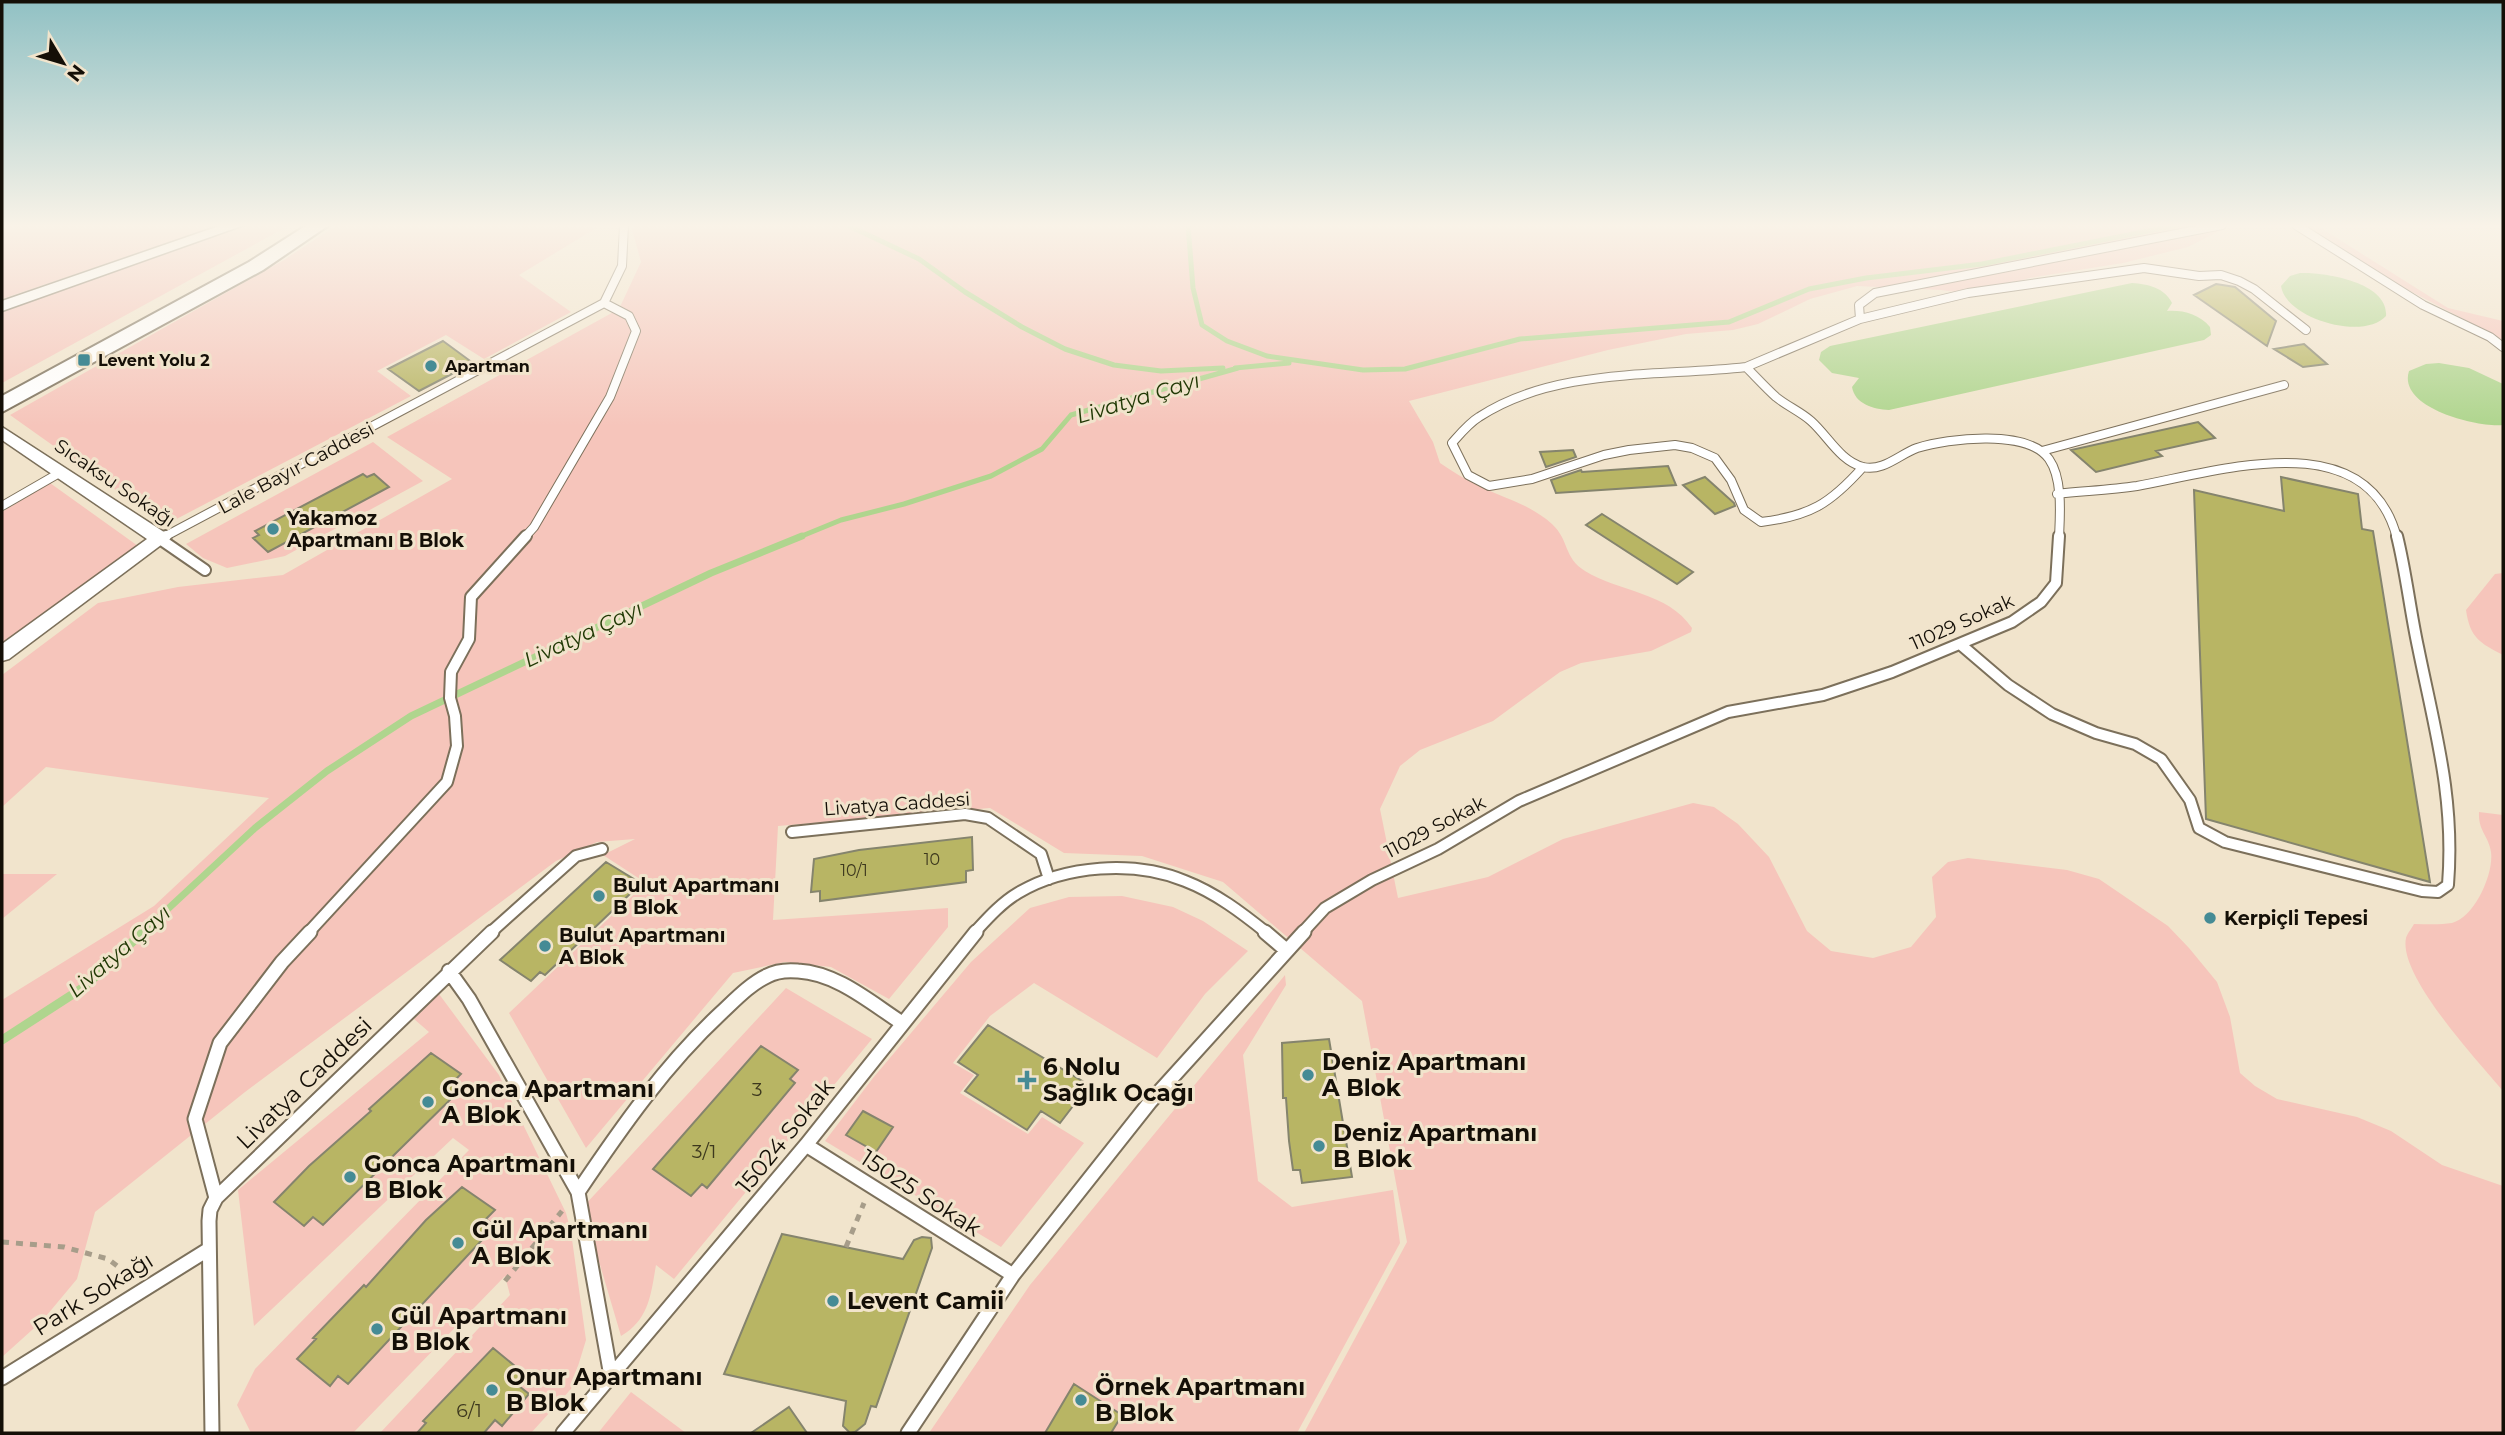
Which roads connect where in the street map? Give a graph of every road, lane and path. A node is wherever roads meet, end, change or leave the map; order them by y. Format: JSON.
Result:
{"nodes":[{"id":1,"x":43,"y":292,"type":"edge"},
{"id":2,"x":182,"y":292,"type":"edge"},
{"id":3,"x":209,"y":292,"type":"edge"},
{"id":4,"x":611,"y":292,"type":"edge"},
{"id":5,"x":1880,"y":292,"type":"edge"},
{"id":6,"x":1975,"y":292,"type":"edge"},
{"id":7,"x":2258,"y":292,"type":"edge"},
{"id":8,"x":2402,"y":292,"type":"edge"},
{"id":9,"x":604,"y":303,"type":"junction"},
{"id":10,"x":2,"y":306,"type":"edge"},
{"id":11,"x":1860,"y":319,"type":"junction"},
{"id":12,"x":2306,"y":330,"type":"dead end"},
{"id":13,"x":2503,"y":347,"type":"edge"},
{"id":14,"x":1746,"y":367,"type":"junction"},
{"id":15,"x":2284,"y":385,"type":"dead end"},
{"id":16,"x":2,"y":390,"type":"edge"},
{"id":17,"x":2,"y":405,"type":"edge"},
{"id":18,"x":2,"y":432,"type":"edge"},
{"id":19,"x":2042,"y":452,"type":"junction"},
{"id":20,"x":1863,"y":467,"type":"junction"},
{"id":21,"x":61,"y":472,"type":"junction"},
{"id":22,"x":2057,"y":494,"type":"junction"},
{"id":23,"x":2,"y":506,"type":"edge"},
{"id":24,"x":160,"y":540,"type":"junction"},
{"id":25,"x":205,"y":570,"type":"dead end"},
{"id":26,"x":1960,"y":644,"type":"junction"},
{"id":27,"x":2,"y":654,"type":"edge"},
{"id":28,"x":792,"y":832,"type":"dead end"},
{"id":29,"x":602,"y":849,"type":"dead end"},
{"id":30,"x":1049,"y":879,"type":"junction"},
{"id":31,"x":1286,"y":950,"type":"junction"},
{"id":32,"x":449,"y":971,"type":"junction"},
{"id":33,"x":902,"y":1023,"type":"junction"},
{"id":34,"x":806,"y":1145,"type":"junction"},
{"id":35,"x":871,"y":1185,"type":"junction"},
{"id":36,"x":578,"y":1192,"type":"junction"},
{"id":37,"x":216,"y":1198,"type":"junction"},
{"id":38,"x":2,"y":1242,"type":"edge"},
{"id":39,"x":846,"y":1247,"type":"dead end"},
{"id":40,"x":209,"y":1249,"type":"junction"},
{"id":41,"x":1013,"y":1275,"type":"junction"},
{"id":42,"x":505,"y":1280,"type":"dead end"},
{"id":43,"x":146,"y":1288,"type":"junction"},
{"id":44,"x":611,"y":1376,"type":"junction"},
{"id":45,"x":2,"y":1378,"type":"edge"},
{"id":46,"x":212,"y":1433,"type":"edge"},
{"id":47,"x":563,"y":1433,"type":"edge"},
{"id":48,"x":908,"y":1433,"type":"edge"}],
"edges":[{"from":1,"to":10,"type":"street"},
{"from":2,"to":16,"type":"street"},
{"from":3,"to":17,"type":"street"},
{"from":4,"to":9,"type":"lane"},
{"from":5,"to":11,"type":"lane"},
{"from":6,"to":11,"type":"lane"},
{"from":7,"to":12,"type":"lane"},
{"from":8,"to":13,"type":"lane"},
{"from":9,"to":24,"type":"lane","name":"Lale Bayır Caddesi"},
{"from":9,"to":37,"type":"lane"},
{"from":11,"to":14,"type":"lane"},
{"from":14,"to":20,"type":"lane"},
{"from":14,"to":20,"type":"lane"},
{"from":15,"to":19,"type":"lane"},
{"from":18,"to":21,"type":"street","name":"Sıcaksu Sokağı"},
{"from":19,"to":20,"type":"lane"},
{"from":19,"to":22,"type":"lane","name":"11029 Sokak"},
{"from":21,"to":23,"type":"lane"},
{"from":21,"to":24,"type":"street","name":"Sıcaksu Sokağı"},
{"from":22,"to":26,"type":"lane","name":"11029 Sokak"},
{"from":22,"to":26,"type":"lane"},
{"from":24,"to":25,"type":"lane","name":"Sıcaksu Sokağı"},
{"from":24,"to":27,"type":"street","name":"Lale Bayır Caddesi"},
{"from":26,"to":31,"type":"lane","name":"11029 Sokak"},
{"from":28,"to":30,"type":"lane","name":"Livatya Caddesi"},
{"from":29,"to":32,"type":"lane","name":"Livatya Caddesi"},
{"from":30,"to":31,"type":"lane"},
{"from":30,"to":33,"type":"lane","name":"15024 Sokak"},
{"from":31,"to":41,"type":"lane","name":"11029 Sokak"},
{"from":32,"to":36,"type":"lane"},
{"from":32,"to":37,"type":"lane","name":"Livatya Caddesi"},
{"from":33,"to":34,"type":"lane","name":"15024 Sokak"},
{"from":33,"to":36,"type":"lane"},
{"from":34,"to":35,"type":"lane","name":"15025 Sokak"},
{"from":34,"to":44,"type":"lane","name":"15024 Sokak"},
{"from":35,"to":39,"type":"path"},
{"from":35,"to":41,"type":"lane","name":"15025 Sokak"},
{"from":36,"to":42,"type":"path"},
{"from":36,"to":44,"type":"lane"},
{"from":37,"to":40,"type":"lane"},
{"from":38,"to":43,"type":"path"},
{"from":40,"to":43,"type":"lane","name":"Park Sokağı"},
{"from":40,"to":46,"type":"lane"},
{"from":41,"to":48,"type":"lane","name":"11029 Sokak"},
{"from":43,"to":45,"type":"lane","name":"Park Sokağı"},
{"from":44,"to":47,"type":"lane","name":"15024 Sokak"}]}
